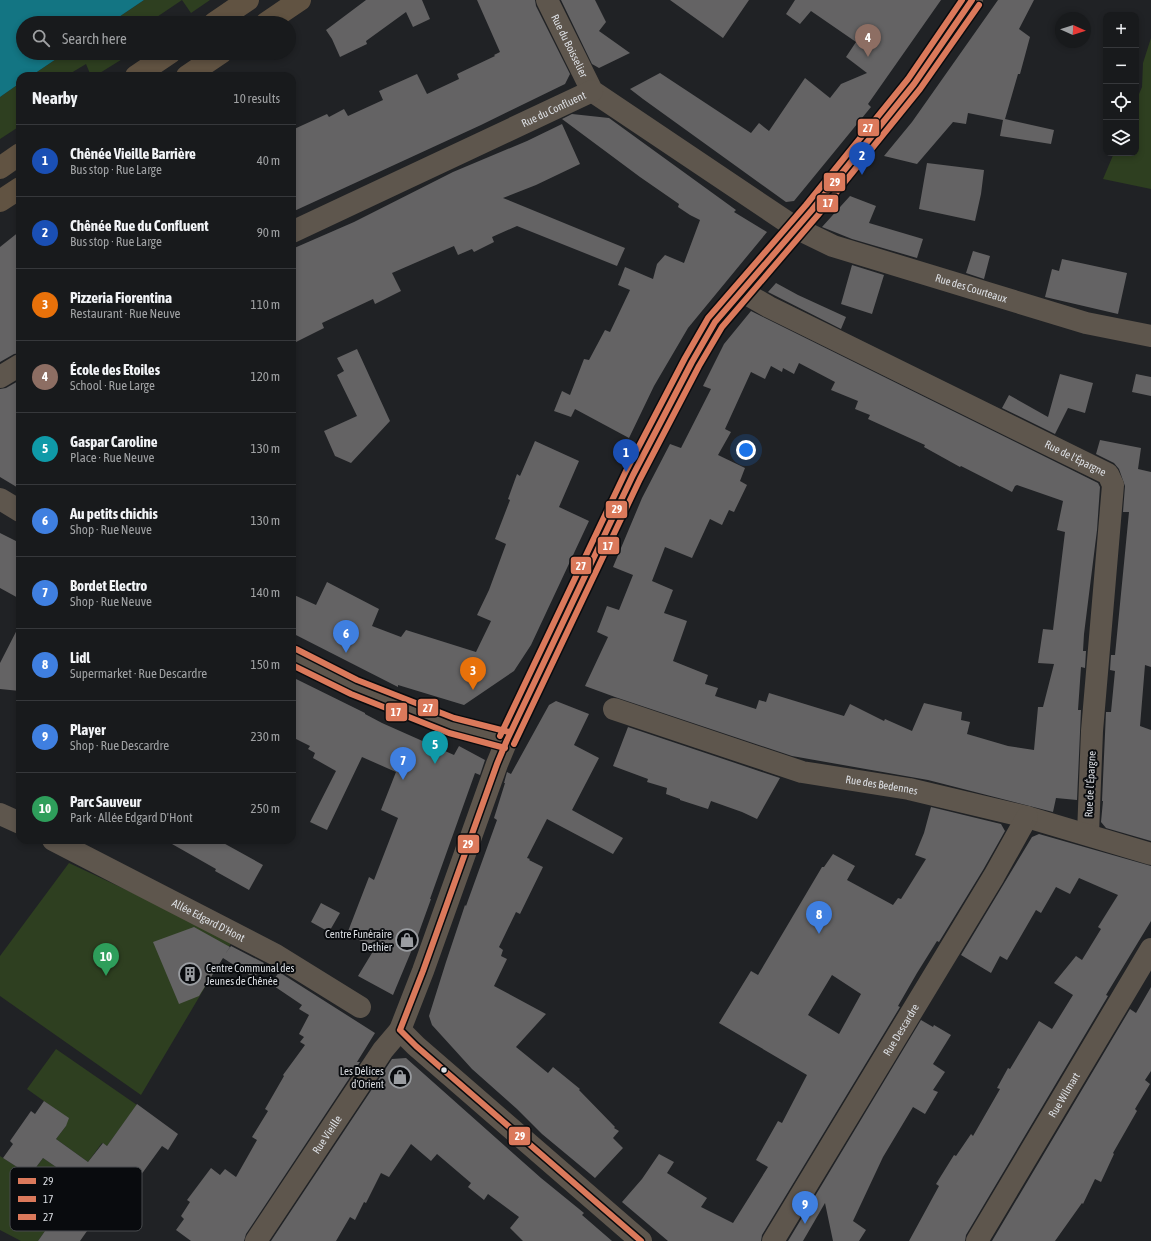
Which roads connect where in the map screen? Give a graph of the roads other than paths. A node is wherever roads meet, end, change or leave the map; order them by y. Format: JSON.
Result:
{"nodes":[{"id":1,"x":248,"y":0,"type":"edge"},
{"id":2,"x":300,"y":0,"type":"edge"},
{"id":3,"x":547,"y":0,"type":"edge"},
{"id":4,"x":972,"y":0,"type":"edge"},
{"id":5,"x":224,"y":16,"type":"edge"},
{"id":6,"x":276,"y":16,"type":"edge"},
{"id":7,"x":160,"y":60,"type":"edge"},
{"id":8,"x":211,"y":60,"type":"edge"},
{"id":9,"x":142,"y":72,"type":"edge"},
{"id":10,"x":193,"y":72,"type":"edge"},
{"id":11,"x":592,"y":91,"type":"junction"},
{"id":12,"x":16,"y":157,"type":"edge"},
{"id":13,"x":0,"y":168,"type":"edge"},
{"id":14,"x":16,"y":191,"type":"edge"},
{"id":15,"x":0,"y":201,"type":"edge"},
{"id":16,"x":796,"y":228,"type":"junction"},
{"id":17,"x":296,"y":230,"type":"edge"},
{"id":18,"x":741,"y":291,"type":"junction"},
{"id":19,"x":1151,"y":336,"type":"edge"},
{"id":20,"x":16,"y":367,"type":"edge"},
{"id":21,"x":0,"y":377,"type":"edge"},
{"id":22,"x":0,"y":499,"type":"edge"},
{"id":23,"x":16,"y":509,"type":"edge"},
{"id":24,"x":296,"y":658,"type":"edge"},
{"id":25,"x":614,"y":709,"type":"dead end"},
{"id":26,"x":507,"y":740,"type":"junction"},
{"id":27,"x":0,"y":814,"type":"edge"},
{"id":28,"x":1027,"y":817,"type":"junction"},
{"id":29,"x":16,"y":821,"type":"edge"},
{"id":30,"x":1088,"y":834,"type":"junction"},
{"id":31,"x":61,"y":844,"type":"edge"},
{"id":32,"x":1151,"y":854,"type":"edge"},
{"id":33,"x":1151,"y":950,"type":"edge"},
{"id":34,"x":360,"y":1007,"type":"dead end"},
{"id":35,"x":400,"y":1030,"type":"junction"},
{"id":36,"x":256,"y":1241,"type":"edge"},
{"id":37,"x":641,"y":1241,"type":"edge"},
{"id":38,"x":773,"y":1241,"type":"edge"},
{"id":39,"x":977,"y":1241,"type":"edge"}],
"edges":[{"from":1,"to":5,"type":"main road"},
{"from":2,"to":6,"type":"main road"},
{"from":3,"to":11,"type":"street","name":"Rue du Boisselier"},
{"from":4,"to":16,"type":"street","name":"Rue Vieille"},
{"from":7,"to":9,"type":"main road"},
{"from":8,"to":10,"type":"main road"},
{"from":11,"to":16,"type":"street","name":"Rue du Confluent"},
{"from":11,"to":17,"type":"street","name":"Rue du Confluent"},
{"from":12,"to":13,"type":"main road"},
{"from":14,"to":15,"type":"main road"},
{"from":16,"to":18,"type":"street","name":"Rue Vieille"},
{"from":16,"to":19,"type":"street","name":"Rue des Courteaux"},
{"from":18,"to":26,"type":"street","name":"Rue Vieille"},
{"from":18,"to":30,"type":"street","name":"Rue de l'Épargne"},
{"from":20,"to":21,"type":"street"},
{"from":22,"to":23,"type":"street"},
{"from":24,"to":26,"type":"street"},
{"from":25,"to":28,"type":"street","name":"Rue des Bedennes"},
{"from":26,"to":35,"type":"street","name":"Rue Vieille"},
{"from":27,"to":29,"type":"street"},
{"from":28,"to":30,"type":"street","name":"Rue des Bedennes"},
{"from":28,"to":38,"type":"street","name":"Rue Descardre"},
{"from":30,"to":32,"type":"street","name":"Rue des Bedennes"},
{"from":31,"to":34,"type":"street","name":"Allée Edgard D'Hont"},
{"from":33,"to":39,"type":"street","name":"Rue Wilmart"},
{"from":35,"to":36,"type":"street","name":"Rue Vieille"},
{"from":35,"to":37,"type":"street"}]}
